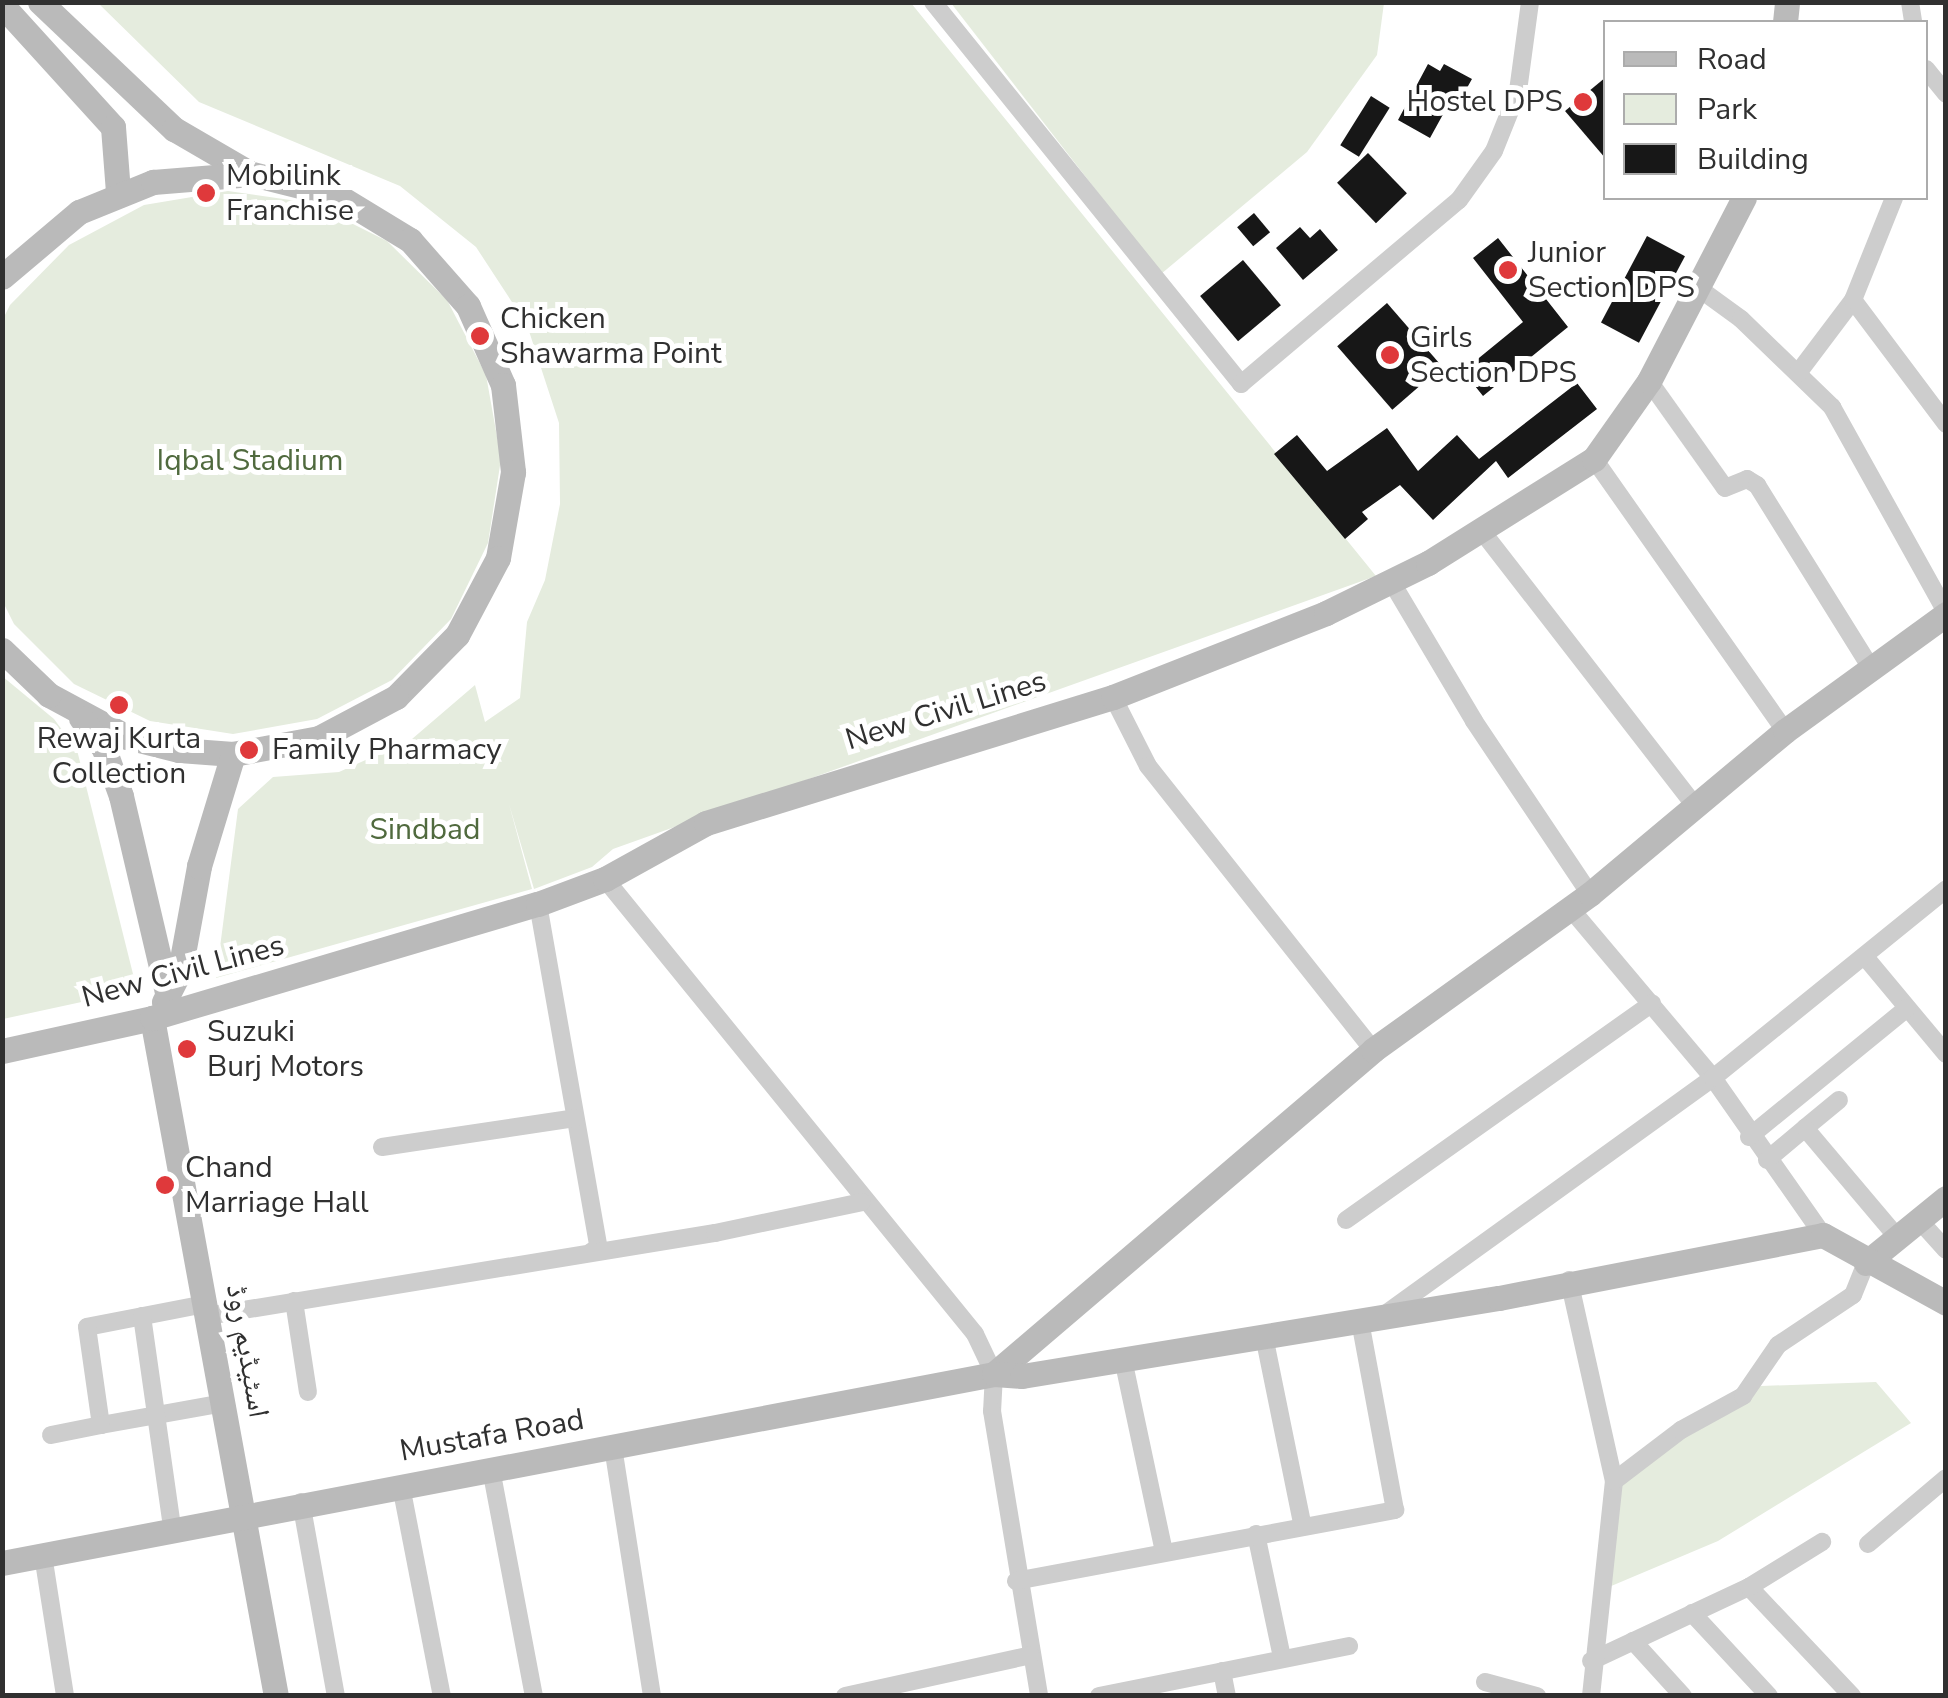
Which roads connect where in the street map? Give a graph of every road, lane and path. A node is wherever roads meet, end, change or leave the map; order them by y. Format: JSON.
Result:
{"nodes":[{"id":1,"x":40,"y":2,"type":"edge"},
{"id":2,"x":933,"y":2,"type":"edge"},
{"id":3,"x":1530,"y":2,"type":"edge"},
{"id":4,"x":2,"y":5,"type":"edge"},
{"id":5,"x":1928,"y":72,"type":"edge"},
{"id":6,"x":1946,"y":94,"type":"edge"},
{"id":7,"x":252,"y":174,"type":"junction"},
{"id":8,"x":118,"y":192,"type":"junction"},
{"id":9,"x":1743,"y":200,"type":"edge"},
{"id":10,"x":1893,"y":200,"type":"edge"},
{"id":11,"x":2,"y":278,"type":"edge"},
{"id":12,"x":1697,"y":287,"type":"junction"},
{"id":13,"x":1853,"y":300,"type":"junction"},
{"id":14,"x":1798,"y":373,"type":"junction"},
{"id":15,"x":1649,"y":381,"type":"junction"},
{"id":16,"x":1946,"y":424,"type":"edge"},
{"id":17,"x":1594,"y":459,"type":"junction"},
{"id":18,"x":1481,"y":530,"type":"junction"},
{"id":19,"x":1391,"y":581,"type":"junction"},
{"id":20,"x":1946,"y":613,"type":"edge"},
{"id":21,"x":2,"y":650,"type":"edge"},
{"id":22,"x":1872,"y":670,"type":"junction"},
{"id":23,"x":1113,"y":696,"type":"junction"},
{"id":24,"x":78,"y":714,"type":"junction"},
{"id":25,"x":1784,"y":731,"type":"junction"},
{"id":26,"x":233,"y":754,"type":"junction"},
{"id":27,"x":1696,"y":806,"type":"junction"},
{"id":28,"x":605,"y":879,"type":"junction"},
{"id":29,"x":1942,"y":900,"type":"edge"},
{"id":30,"x":1580,"y":901,"type":"junction"},
{"id":31,"x":538,"y":904,"type":"junction"},
{"id":32,"x":1866,"y":958,"type":"junction"},
{"id":33,"x":1652,"y":1003,"type":"junction"},
{"id":34,"x":160,"y":1008,"type":"junction"},
{"id":35,"x":1907,"y":1008,"type":"junction"},
{"id":36,"x":1372,"y":1050,"type":"junction"},
{"id":37,"x":2,"y":1052,"type":"edge"},
{"id":38,"x":1946,"y":1054,"type":"edge"},
{"id":39,"x":1712,"y":1078,"type":"junction"},
{"id":40,"x":1839,"y":1100,"type":"dead end"},
{"id":41,"x":576,"y":1118,"type":"junction"},
{"id":42,"x":1804,"y":1128,"type":"junction"},
{"id":43,"x":1750,"y":1137,"type":"junction"},
{"id":44,"x":382,"y":1147,"type":"dead end"},
{"id":45,"x":1766,"y":1160,"type":"junction"},
{"id":46,"x":1946,"y":1198,"type":"edge"},
{"id":47,"x":862,"y":1202,"type":"junction"},
{"id":48,"x":1346,"y":1220,"type":"dead end"},
{"id":49,"x":1919,"y":1220,"type":"junction"},
{"id":50,"x":1823,"y":1234,"type":"junction"},
{"id":51,"x":1897,"y":1238,"type":"junction"},
{"id":52,"x":1946,"y":1250,"type":"edge"},
{"id":53,"x":595,"y":1251,"type":"junction"},
{"id":54,"x":1866,"y":1262,"type":"junction"},
{"id":55,"x":1569,"y":1280,"type":"junction"},
{"id":56,"x":294,"y":1301,"type":"junction"},
{"id":57,"x":1946,"y":1304,"type":"edge"},
{"id":58,"x":206,"y":1310,"type":"junction"},
{"id":59,"x":142,"y":1316,"type":"junction"},
{"id":60,"x":1371,"y":1318,"type":"junction"},
{"id":61,"x":1264,"y":1336,"type":"junction"},
{"id":62,"x":1124,"y":1359,"type":"junction"},
{"id":63,"x":994,"y":1374,"type":"junction"},
{"id":64,"x":308,"y":1392,"type":"dead end"},
{"id":65,"x":223,"y":1404,"type":"junction"},
{"id":66,"x":152,"y":1416,"type":"junction"},
{"id":67,"x":100,"y":1425,"type":"junction"},
{"id":68,"x":51,"y":1435,"type":"dead end"},
{"id":69,"x":613,"y":1447,"type":"junction"},
{"id":70,"x":491,"y":1469,"type":"junction"},
{"id":71,"x":1946,"y":1478,"type":"edge"},
{"id":72,"x":1614,"y":1481,"type":"junction"},
{"id":73,"x":401,"y":1486,"type":"junction"},
{"id":74,"x":301,"y":1502,"type":"junction"},
{"id":75,"x":243,"y":1512,"type":"junction"},
{"id":76,"x":1302,"y":1524,"type":"junction"},
{"id":77,"x":172,"y":1527,"type":"junction"},
{"id":78,"x":1256,"y":1534,"type":"junction"},
{"id":79,"x":1822,"y":1542,"type":"dead end"},
{"id":80,"x":1868,"y":1544,"type":"dead end"},
{"id":81,"x":1164,"y":1552,"type":"junction"},
{"id":82,"x":42,"y":1554,"type":"junction"},
{"id":83,"x":2,"y":1563,"type":"edge"},
{"id":84,"x":1016,"y":1581,"type":"junction"},
{"id":85,"x":1749,"y":1587,"type":"junction"},
{"id":86,"x":1692,"y":1613,"type":"junction"},
{"id":87,"x":1633,"y":1641,"type":"junction"},
{"id":88,"x":1350,"y":1646,"type":"dead end"},
{"id":89,"x":1031,"y":1655,"type":"junction"},
{"id":90,"x":1282,"y":1657,"type":"junction"},
{"id":91,"x":1591,"y":1662,"type":"junction"},
{"id":92,"x":1222,"y":1671,"type":"junction"},
{"id":93,"x":1486,"y":1682,"type":"dead end"},
{"id":94,"x":1683,"y":1695,"type":"edge"},
{"id":95,"x":65,"y":1696,"type":"edge"},
{"id":96,"x":276,"y":1696,"type":"edge"},
{"id":97,"x":336,"y":1696,"type":"edge"},
{"id":98,"x":442,"y":1696,"type":"edge"},
{"id":99,"x":534,"y":1696,"type":"edge"},
{"id":100,"x":652,"y":1696,"type":"edge"},
{"id":101,"x":845,"y":1696,"type":"edge"},
{"id":102,"x":1039,"y":1696,"type":"edge"},
{"id":103,"x":1098,"y":1696,"type":"edge"},
{"id":104,"x":1227,"y":1696,"type":"edge"},
{"id":105,"x":1537,"y":1696,"type":"edge"},
{"id":106,"x":1591,"y":1696,"type":"edge"},
{"id":107,"x":1768,"y":1696,"type":"edge"},
{"id":108,"x":1852,"y":1696,"type":"edge"}],
"edges":[{"from":1,"to":7,"type":"street"},
{"from":2,"to":3,"type":"street"},
{"from":4,"to":8,"type":"street"},
{"from":5,"to":6,"type":"street"},
{"from":7,"to":8,"type":"street"},
{"from":7,"to":26,"type":"street"},
{"from":8,"to":11,"type":"street"},
{"from":9,"to":12,"type":"street","name":"New Civil Lines"},
{"from":10,"to":13,"type":"street"},
{"from":12,"to":14,"type":"street"},
{"from":12,"to":15,"type":"street","name":"New Civil Lines"},
{"from":13,"to":14,"type":"street"},
{"from":13,"to":16,"type":"street"},
{"from":14,"to":20,"type":"street"},
{"from":15,"to":17,"type":"street","name":"New Civil Lines"},
{"from":15,"to":22,"type":"street"},
{"from":17,"to":18,"type":"street","name":"New Civil Lines"},
{"from":17,"to":25,"type":"street"},
{"from":18,"to":19,"type":"street","name":"New Civil Lines"},
{"from":18,"to":27,"type":"street"},
{"from":19,"to":23,"type":"street","name":"New Civil Lines"},
{"from":19,"to":30,"type":"street"},
{"from":20,"to":22,"type":"street"},
{"from":21,"to":24,"type":"street"},
{"from":22,"to":25,"type":"street"},
{"from":23,"to":28,"type":"street","name":"New Civil Lines"},
{"from":23,"to":36,"type":"street"},
{"from":24,"to":26,"type":"street"},
{"from":24,"to":34,"type":"street","name":"اسٹیڈیم روڈ"},
{"from":25,"to":27,"type":"street"},
{"from":26,"to":34,"type":"street"},
{"from":27,"to":30,"type":"street"},
{"from":28,"to":31,"type":"street","name":"New Civil Lines"},
{"from":28,"to":47,"type":"street"},
{"from":29,"to":32,"type":"street"},
{"from":30,"to":33,"type":"street"},
{"from":30,"to":36,"type":"street"},
{"from":31,"to":34,"type":"street","name":"New Civil Lines"},
{"from":31,"to":41,"type":"street"},
{"from":32,"to":35,"type":"street"},
{"from":32,"to":39,"type":"street"},
{"from":33,"to":39,"type":"street"},
{"from":33,"to":48,"type":"street"},
{"from":34,"to":37,"type":"street","name":"New Civil Lines"},
{"from":34,"to":58,"type":"street","name":"اسٹیڈیم روڈ"},
{"from":35,"to":38,"type":"street"},
{"from":35,"to":43,"type":"street"},
{"from":36,"to":63,"type":"street"},
{"from":39,"to":43,"type":"street"},
{"from":39,"to":60,"type":"street"},
{"from":40,"to":42,"type":"street"},
{"from":41,"to":44,"type":"street"},
{"from":41,"to":53,"type":"street"},
{"from":42,"to":45,"type":"street"},
{"from":42,"to":51,"type":"street"},
{"from":43,"to":45,"type":"street"},
{"from":45,"to":50,"type":"street"},
{"from":46,"to":49,"type":"street"},
{"from":47,"to":53,"type":"street"},
{"from":47,"to":63,"type":"street"},
{"from":49,"to":51,"type":"street"},
{"from":49,"to":52,"type":"street"},
{"from":50,"to":54,"type":"street"},
{"from":50,"to":55,"type":"street","name":"Mustafa Road"},
{"from":51,"to":54,"type":"street"},
{"from":53,"to":56,"type":"street"},
{"from":54,"to":57,"type":"street"},
{"from":54,"to":72,"type":"street"},
{"from":55,"to":60,"type":"street","name":"Mustafa Road"},
{"from":55,"to":72,"type":"street"},
{"from":56,"to":58,"type":"street"},
{"from":56,"to":64,"type":"street"},
{"from":58,"to":59,"type":"street"},
{"from":58,"to":65,"type":"street","name":"اسٹیڈیم روڈ"},
{"from":59,"to":66,"type":"street"},
{"from":59,"to":67,"type":"street"},
{"from":60,"to":61,"type":"street","name":"Mustafa Road"},
{"from":60,"to":76,"type":"street"},
{"from":61,"to":62,"type":"street","name":"Mustafa Road"},
{"from":61,"to":76,"type":"street"},
{"from":62,"to":63,"type":"street","name":"Mustafa Road"},
{"from":62,"to":81,"type":"street"},
{"from":63,"to":69,"type":"street","name":"Mustafa Road"},
{"from":63,"to":84,"type":"street"},
{"from":65,"to":66,"type":"street"},
{"from":65,"to":75,"type":"street","name":"اسٹیڈیم روڈ"},
{"from":66,"to":67,"type":"street"},
{"from":66,"to":77,"type":"street"},
{"from":67,"to":68,"type":"street"},
{"from":69,"to":70,"type":"street","name":"Mustafa Road"},
{"from":69,"to":100,"type":"street"},
{"from":70,"to":73,"type":"street","name":"Mustafa Road"},
{"from":70,"to":99,"type":"street"},
{"from":71,"to":80,"type":"street"},
{"from":72,"to":91,"type":"street"},
{"from":73,"to":74,"type":"street","name":"Mustafa Road"},
{"from":73,"to":98,"type":"street"},
{"from":74,"to":75,"type":"street","name":"Mustafa Road"},
{"from":74,"to":97,"type":"street"},
{"from":75,"to":77,"type":"street","name":"Mustafa Road"},
{"from":75,"to":96,"type":"street","name":"اسٹیڈیم روڈ"},
{"from":76,"to":78,"type":"street"},
{"from":77,"to":82,"type":"street","name":"Mustafa Road"},
{"from":78,"to":81,"type":"street"},
{"from":78,"to":90,"type":"street"},
{"from":79,"to":85,"type":"street"},
{"from":81,"to":84,"type":"street"},
{"from":82,"to":83,"type":"street","name":"Mustafa Road"},
{"from":82,"to":95,"type":"street"},
{"from":84,"to":89,"type":"street"},
{"from":85,"to":86,"type":"street"},
{"from":85,"to":108,"type":"street"},
{"from":86,"to":87,"type":"street"},
{"from":86,"to":107,"type":"street"},
{"from":87,"to":91,"type":"street"},
{"from":87,"to":94,"type":"street"},
{"from":88,"to":90,"type":"street"},
{"from":89,"to":101,"type":"street"},
{"from":89,"to":102,"type":"street"},
{"from":90,"to":92,"type":"street"},
{"from":91,"to":106,"type":"street"},
{"from":92,"to":103,"type":"street"},
{"from":92,"to":104,"type":"street"},
{"from":93,"to":105,"type":"street"}]}
